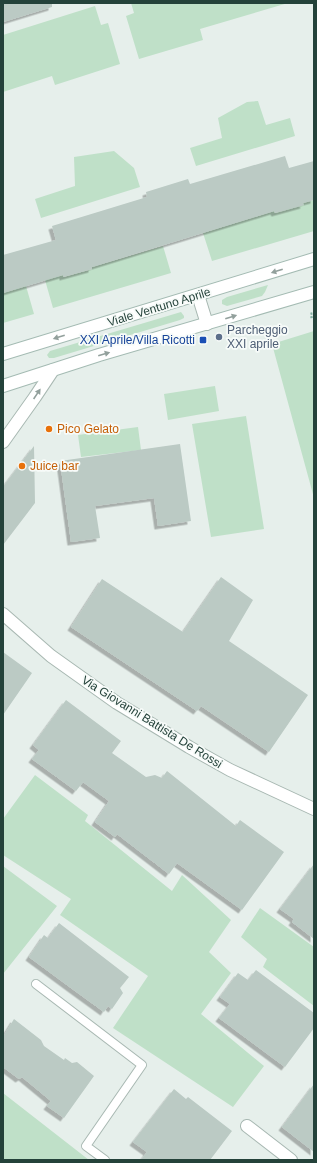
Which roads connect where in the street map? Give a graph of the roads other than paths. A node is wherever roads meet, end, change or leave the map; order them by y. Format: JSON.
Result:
{"nodes":[{"id":1,"x":314,"y":260,"type":"edge"},
{"id":2,"x":314,"y":292,"type":"edge"},
{"id":3,"x":198,"y":295,"type":"junction"},
{"id":4,"x":207,"y":324,"type":"junction"},
{"id":5,"x":3,"y":354,"type":"edge"},
{"id":6,"x":53,"y":370,"type":"junction"},
{"id":7,"x":3,"y":386,"type":"edge"},
{"id":8,"x":3,"y":442,"type":"edge"},
{"id":9,"x":3,"y":614,"type":"edge"},
{"id":10,"x":314,"y":809,"type":"edge"},
{"id":11,"x":36,"y":984,"type":"dead end"},
{"id":12,"x":247,"y":1126,"type":"dead end"},
{"id":13,"x":105,"y":1160,"type":"edge"},
{"id":14,"x":291,"y":1160,"type":"edge"}],
"edges":[{"from":1,"to":3,"type":"street","name":"Viale Ventuno Aprile","one_way":true},
{"from":4,"to":2,"type":"street","one_way":true},
{"from":3,"to":4,"type":"street"},
{"from":3,"to":5,"type":"street","name":"Viale Ventuno Aprile","one_way":true},
{"from":6,"to":4,"type":"street","one_way":true},
{"from":6,"to":7,"type":"street"},
{"from":8,"to":6,"type":"street","one_way":true},
{"from":9,"to":10,"type":"street","name":"Via Giovanni Battista De Rossi"},
{"from":11,"to":13,"type":"lane"},
{"from":12,"to":14,"type":"street"}]}
